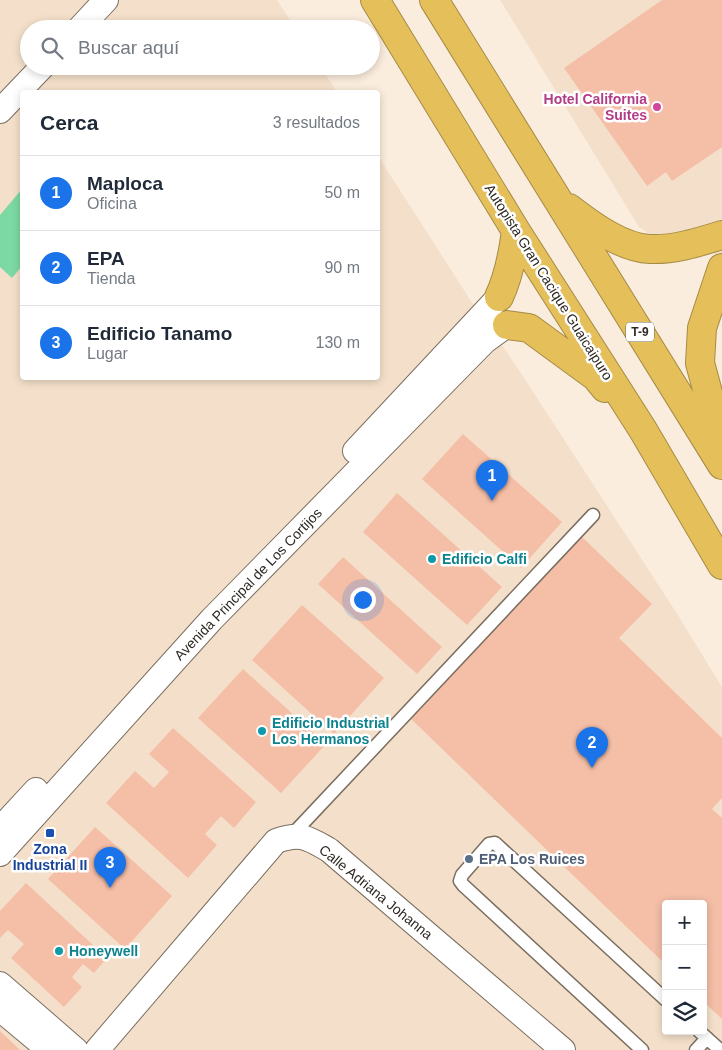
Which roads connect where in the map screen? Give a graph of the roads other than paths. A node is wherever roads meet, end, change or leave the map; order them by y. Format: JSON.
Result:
{"nodes":[{"id":1,"x":106,"y":0,"type":"edge"},
{"id":2,"x":375,"y":0,"type":"edge"},
{"id":3,"x":434,"y":0,"type":"edge"},
{"id":4,"x":87,"y":20,"type":"edge"},
{"id":5,"x":34,"y":75,"type":"edge"},
{"id":6,"x":20,"y":90,"type":"edge"},
{"id":7,"x":20,"y":90,"type":"edge"},
{"id":8,"x":0,"y":111,"type":"edge"},
{"id":9,"x":557,"y":199,"type":"junction"},
{"id":10,"x":516,"y":231,"type":"junction"},
{"id":11,"x":722,"y":235,"type":"edge"},
{"id":12,"x":722,"y":268,"type":"edge"},
{"id":13,"x":499,"y":297,"type":"joint"},
{"id":14,"x":507,"y":325,"type":"joint"},
{"id":15,"x":643,"y":430,"type":"junction"},
{"id":16,"x":722,"y":445,"type":"edge"},
{"id":17,"x":722,"y":465,"type":"edge"},
{"id":18,"x":593,"y":515,"type":"dead end"},
{"id":19,"x":722,"y":565,"type":"edge"},
{"id":20,"x":0,"y":829,"type":"edge"},
{"id":21,"x":291,"y":836,"type":"junction"},
{"id":22,"x":0,"y":854,"type":"edge"},
{"id":23,"x":0,"y":984,"type":"edge"},
{"id":24,"x":662,"y":996,"type":"edge"},
{"id":25,"x":0,"y":1009,"type":"edge"},
{"id":26,"x":703,"y":1035,"type":"edge"},
{"id":27,"x":49,"y":1050,"type":"edge"},
{"id":28,"x":76,"y":1050,"type":"edge"},
{"id":29,"x":96,"y":1050,"type":"edge"},
{"id":30,"x":563,"y":1050,"type":"edge"},
{"id":31,"x":642,"y":1050,"type":"edge"},
{"id":32,"x":696,"y":1050,"type":"edge"},
{"id":33,"x":720,"y":1050,"type":"edge"}],
"edges":[{"from":1,"to":4,"type":"street"},
{"from":2,"to":10,"type":"highway","name":"Autopista Gran Cacique Guaicaipuro"},
{"from":3,"to":9,"type":"highway","number":"T-9"},
{"from":5,"to":6,"type":"street"},
{"from":7,"to":8,"type":"street"},
{"from":9,"to":11,"type":"highway"},
{"from":9,"to":17,"type":"highway","number":"T-9"},
{"from":10,"to":13,"type":"highway"},
{"from":10,"to":15,"type":"highway","name":"Autopista Gran Cacique Guaicaipuro"},
{"from":12,"to":16,"type":"highway"},
{"from":13,"to":20,"type":"street","name":"Avenida Principal de Los Cortijos"},
{"from":14,"to":15,"type":"highway"},
{"from":14,"to":22,"type":"street","name":"Avenida Principal de Los Cortijos"},
{"from":15,"to":19,"type":"highway","name":"Autopista Gran Cacique Guaicaipuro"},
{"from":18,"to":21,"type":"lane"},
{"from":21,"to":29,"type":"street"},
{"from":21,"to":30,"type":"street","name":"Calle Adriana Johanna"},
{"from":23,"to":28,"type":"street"},
{"from":24,"to":31,"type":"lane"},
{"from":25,"to":27,"type":"street"},
{"from":26,"to":32,"type":"lane"},
{"from":26,"to":33,"type":"lane"}]}
